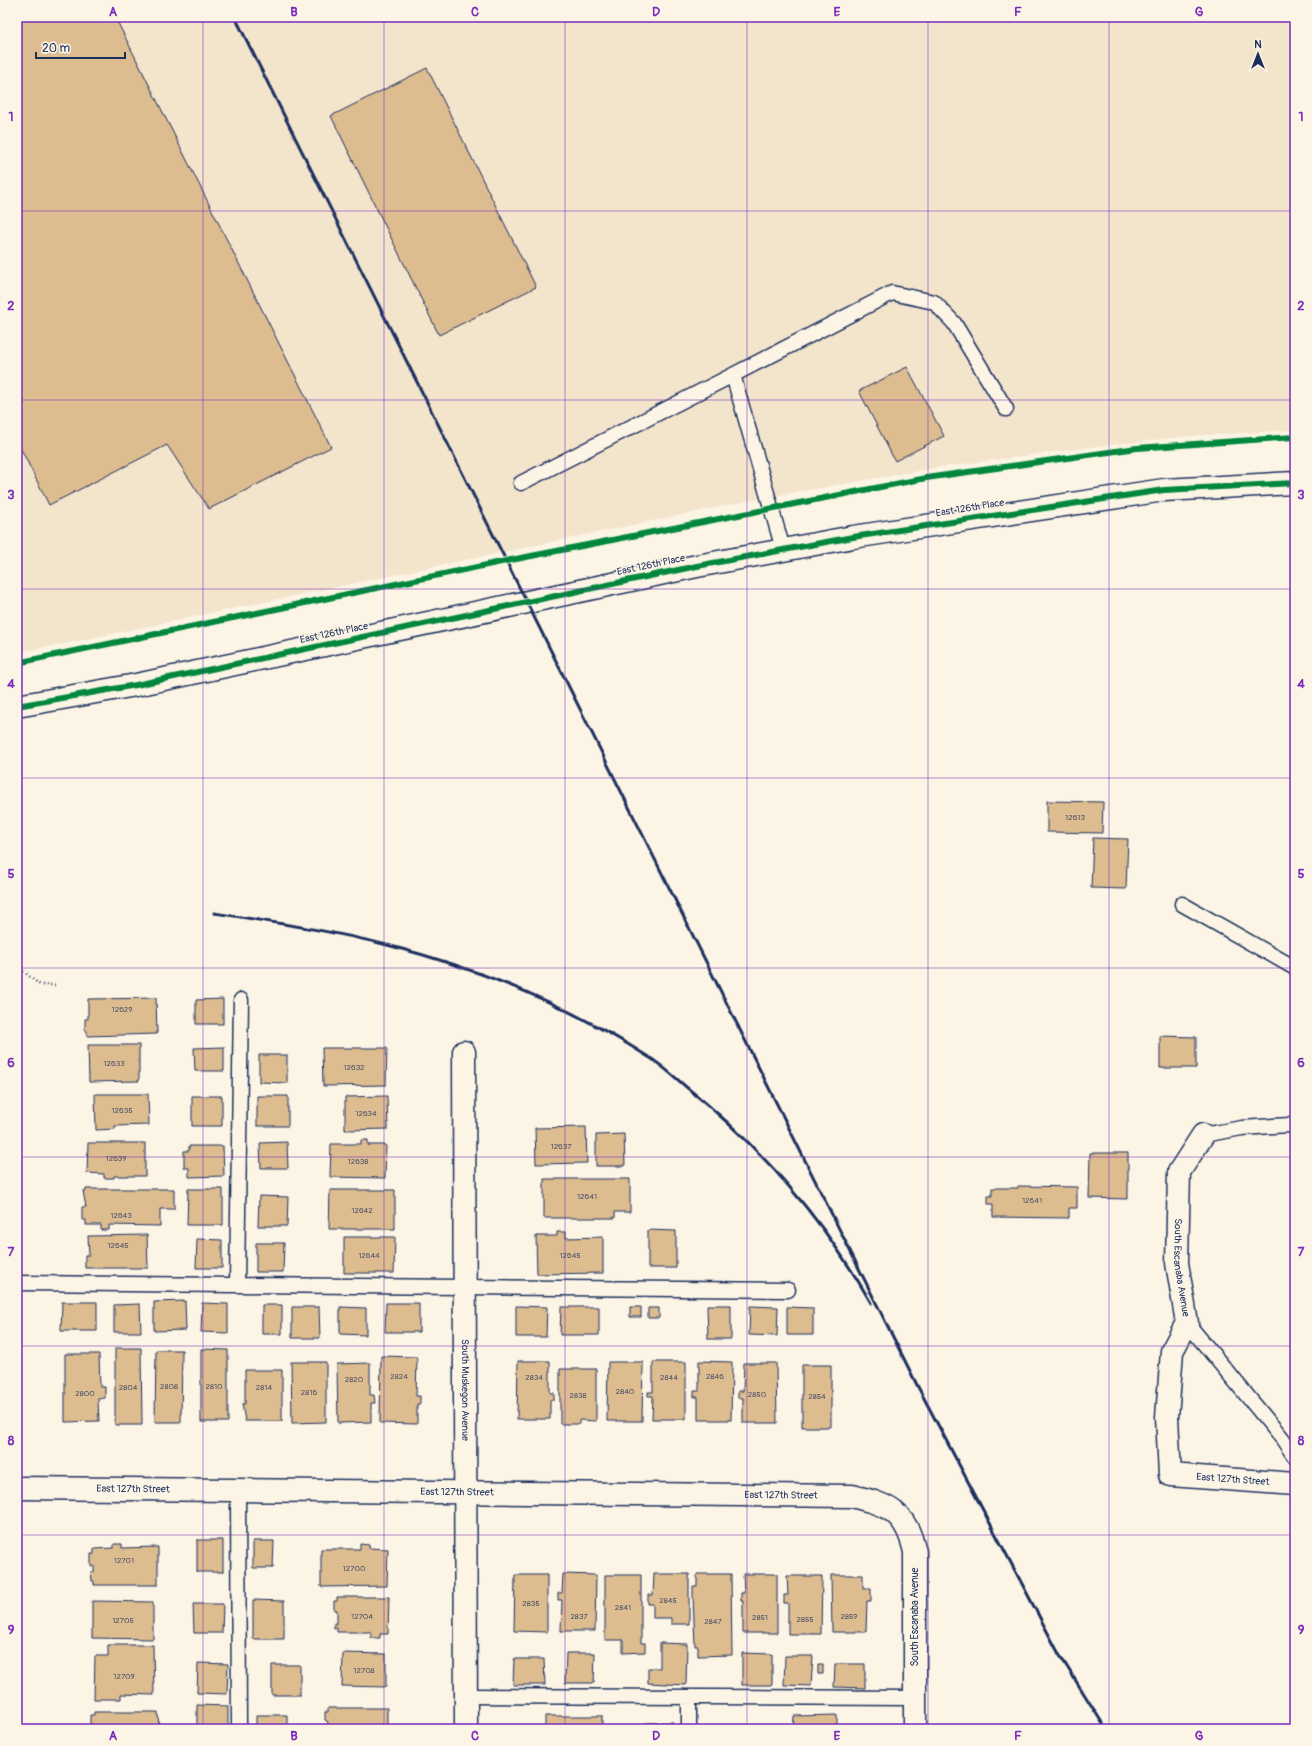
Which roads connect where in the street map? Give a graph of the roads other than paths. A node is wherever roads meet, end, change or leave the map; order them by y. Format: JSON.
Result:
{"nodes":[{"id":1,"x":734,"y":374,"type":"junction"},
{"id":2,"x":1006,"y":409,"type":"dead end"},
{"id":3,"x":521,"y":483,"type":"dead end"},
{"id":4,"x":1295,"y":483,"type":"edge"},
{"id":5,"x":783,"y":549,"type":"junction"},
{"id":6,"x":17,"y":706,"type":"edge"},
{"id":7,"x":1182,"y":904,"type":"dead end"},
{"id":8,"x":1295,"y":968,"type":"edge"},
{"id":9,"x":240,"y":1000,"type":"dead end"},
{"id":10,"x":464,"y":1052,"type":"dead end"},
{"id":11,"x":1295,"y":1122,"type":"edge"},
{"id":12,"x":1203,"y":1135,"type":"joint"},
{"id":13,"x":17,"y":1283,"type":"edge"},
{"id":14,"x":237,"y":1285,"type":"junction"},
{"id":15,"x":465,"y":1287,"type":"junction"},
{"id":16,"x":788,"y":1290,"type":"dead end"},
{"id":17,"x":1187,"y":1323,"type":"junction"},
{"id":18,"x":1295,"y":1457,"type":"edge"},
{"id":19,"x":1170,"y":1474,"type":"joint"},
{"id":20,"x":1295,"y":1484,"type":"edge"},
{"id":21,"x":17,"y":1488,"type":"edge"},
{"id":22,"x":238,"y":1490,"type":"junction"},
{"id":23,"x":466,"y":1491,"type":"junction"},
{"id":24,"x":894,"y":1510,"type":"joint"},
{"id":25,"x":466,"y":1696,"type":"junction"},
{"id":26,"x":688,"y":1697,"type":"junction"},
{"id":27,"x":915,"y":1698,"type":"junction"},
{"id":28,"x":239,"y":1729,"type":"edge"},
{"id":29,"x":466,"y":1729,"type":"edge"},
{"id":30,"x":689,"y":1729,"type":"edge"},
{"id":31,"x":915,"y":1729,"type":"edge"}],
"edges":[{"from":1,"to":2,"type":"lane"},
{"from":1,"to":3,"type":"lane"},
{"from":1,"to":5,"type":"lane"},
{"from":4,"to":5,"type":"street","name":"East 126th Place"},
{"from":5,"to":6,"type":"street","name":"East 126th Place"},
{"from":7,"to":8,"type":"lane"},
{"from":9,"to":14,"type":"lane"},
{"from":10,"to":15,"type":"street","name":"South Muskegon Avenue"},
{"from":11,"to":12,"type":"lane"},
{"from":12,"to":17,"type":"street","name":"South Escanaba Avenue"},
{"from":13,"to":14,"type":"lane"},
{"from":14,"to":15,"type":"lane"},
{"from":15,"to":16,"type":"lane"},
{"from":15,"to":23,"type":"street","name":"South Muskegon Avenue"},
{"from":17,"to":18,"type":"lane"},
{"from":17,"to":19,"type":"street","name":"South Escanaba Avenue"},
{"from":19,"to":20,"type":"street","name":"East 127th Street"},
{"from":21,"to":22,"type":"street","name":"East 127th Street"},
{"from":22,"to":23,"type":"street","name":"East 127th Street"},
{"from":22,"to":28,"type":"lane"},
{"from":23,"to":24,"type":"street","name":"East 127th Street"},
{"from":23,"to":25,"type":"street","name":"South Muskegon Avenue"},
{"from":24,"to":27,"type":"street","name":"South Escanaba Avenue"},
{"from":25,"to":26,"type":"lane"},
{"from":25,"to":29,"type":"street","name":"South Muskegon Avenue"},
{"from":26,"to":27,"type":"lane"},
{"from":26,"to":30,"type":"lane"},
{"from":27,"to":31,"type":"street","name":"South Escanaba Avenue"}]}
